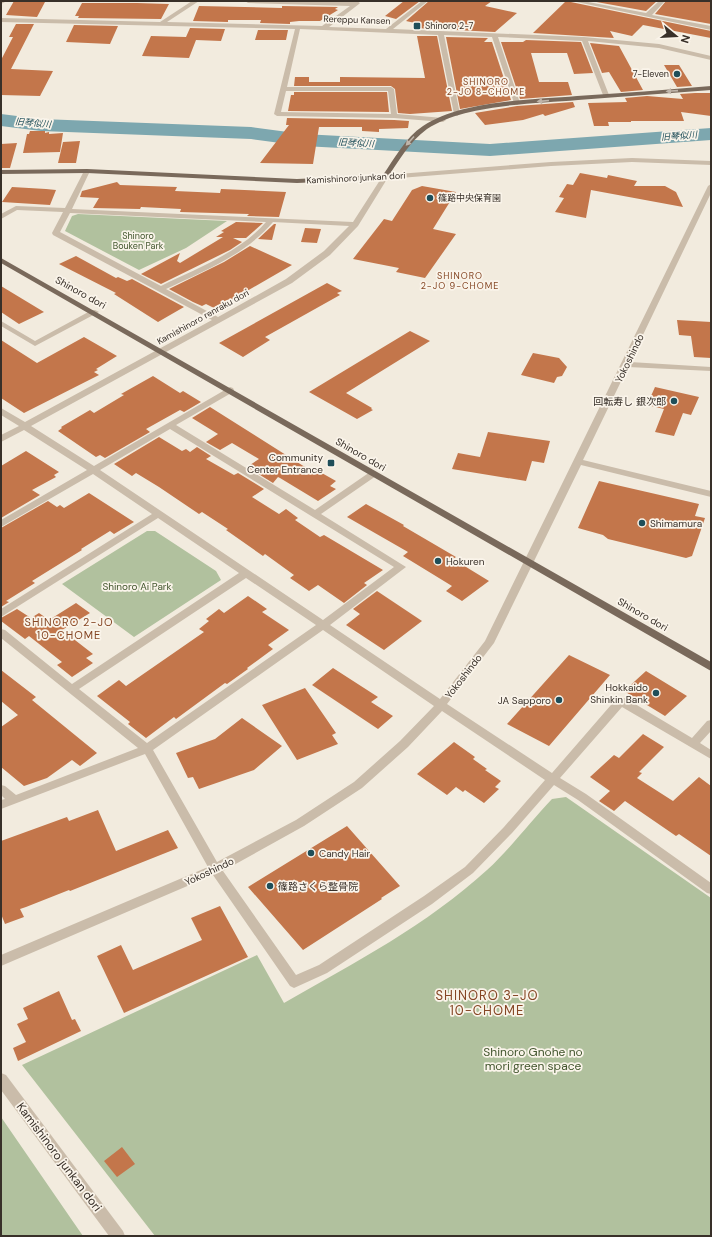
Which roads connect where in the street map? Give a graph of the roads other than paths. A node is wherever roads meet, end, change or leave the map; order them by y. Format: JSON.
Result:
{"nodes":[{"id":1,"x":4,"y":1,"type":"edge"},
{"id":2,"x":196,"y":1,"type":"edge"},
{"id":3,"x":248,"y":1,"type":"edge"},
{"id":4,"x":425,"y":1,"type":"edge"},
{"id":5,"x":575,"y":1,"type":"edge"},
{"id":6,"x":662,"y":1,"type":"edge"},
{"id":7,"x":1,"y":2,"type":"edge"},
{"id":8,"x":285,"y":2,"type":"edge"},
{"id":9,"x":358,"y":3,"type":"edge"},
{"id":10,"x":597,"y":3,"type":"edge"},
{"id":11,"x":648,"y":15,"type":"junction"},
{"id":12,"x":1,"y":20,"type":"edge"},
{"id":13,"x":162,"y":23,"type":"junction"},
{"id":14,"x":298,"y":27,"type":"junction"},
{"id":15,"x":323,"y":28,"type":"junction"},
{"id":16,"x":711,"y":28,"type":"edge"},
{"id":17,"x":388,"y":30,"type":"junction"},
{"id":18,"x":441,"y":33,"type":"junction"},
{"id":19,"x":494,"y":35,"type":"junction"},
{"id":20,"x":584,"y":39,"type":"junction"},
{"id":21,"x":711,"y":58,"type":"edge"},
{"id":22,"x":711,"y":88,"type":"edge"},
{"id":23,"x":283,"y":89,"type":"junction"},
{"id":24,"x":606,"y":95,"type":"junction"},
{"id":25,"x":517,"y":103,"type":"junction"},
{"id":26,"x":457,"y":114,"type":"junction"},
{"id":27,"x":394,"y":116,"type":"junction"},
{"id":28,"x":442,"y":120,"type":"junction"},
{"id":29,"x":711,"y":163,"type":"edge"},
{"id":30,"x":87,"y":171,"type":"junction"},
{"id":31,"x":1,"y":172,"type":"edge"},
{"id":32,"x":385,"y":177,"type":"junction"},
{"id":33,"x":711,"y":186,"type":"edge"},
{"id":34,"x":68,"y":210,"type":"junction"},
{"id":35,"x":1,"y":216,"type":"edge"},
{"id":36,"x":271,"y":220,"type":"junction"},
{"id":37,"x":355,"y":224,"type":"junction"},
{"id":38,"x":1,"y":260,"type":"edge"},
{"id":39,"x":161,"y":289,"type":"junction"},
{"id":40,"x":95,"y":312,"type":"junction"},
{"id":41,"x":218,"y":320,"type":"junction"},
{"id":42,"x":1,"y":322,"type":"edge"},
{"id":43,"x":161,"y":351,"type":"junction"},
{"id":44,"x":626,"y":364,"type":"junction"},
{"id":45,"x":711,"y":369,"type":"edge"},
{"id":46,"x":230,"y":390,"type":"junction"},
{"id":47,"x":1,"y":411,"type":"edge"},
{"id":48,"x":170,"y":425,"type":"junction"},
{"id":49,"x":24,"y":426,"type":"junction"},
{"id":50,"x":1,"y":438,"type":"edge"},
{"id":51,"x":578,"y":462,"type":"junction"},
{"id":52,"x":94,"y":470,"type":"junction"},
{"id":53,"x":373,"y":474,"type":"junction"},
{"id":54,"x":711,"y":494,"type":"edge"},
{"id":55,"x":158,"y":514,"type":"junction"},
{"id":56,"x":315,"y":514,"type":"junction"},
{"id":57,"x":1,"y":524,"type":"edge"},
{"id":58,"x":528,"y":562,"type":"junction"},
{"id":59,"x":246,"y":573,"type":"junction"},
{"id":60,"x":1,"y":614,"type":"edge"},
{"id":61,"x":323,"y":625,"type":"junction"},
{"id":62,"x":1,"y":634,"type":"edge"},
{"id":63,"x":711,"y":666,"type":"edge"},
{"id":64,"x":72,"y":689,"type":"junction"},
{"id":65,"x":441,"y":705,"type":"junction"},
{"id":66,"x":711,"y":724,"type":"edge"},
{"id":67,"x":693,"y":744,"type":"junction"},
{"id":68,"x":147,"y":748,"type":"junction"},
{"id":69,"x":711,"y":755,"type":"edge"},
{"id":70,"x":553,"y":778,"type":"junction"},
{"id":71,"x":1,"y":789,"type":"edge"},
{"id":72,"x":14,"y":800,"type":"junction"},
{"id":73,"x":1,"y":805,"type":"edge"},
{"id":74,"x":215,"y":869,"type":"junction"},
{"id":75,"x":711,"y":889,"type":"edge"},
{"id":76,"x":1,"y":961,"type":"edge"},
{"id":77,"x":1,"y":1078,"type":"edge"},
{"id":78,"x":118,"y":1236,"type":"edge"}],
"edges":[{"from":1,"to":7,"type":"street"},
{"from":2,"to":13,"type":"street"},
{"from":3,"to":8,"type":"street"},
{"from":4,"to":17,"type":"street"},
{"from":5,"to":10,"type":"street"},
{"from":6,"to":11,"type":"street"},
{"from":8,"to":9,"type":"street"},
{"from":9,"to":15,"type":"street"},
{"from":10,"to":11,"type":"street"},
{"from":11,"to":16,"type":"street"},
{"from":12,"to":13,"type":"street","name":"Rereppu Kansen"},
{"from":13,"to":14,"type":"street","name":"Rereppu Kansen"},
{"from":14,"to":15,"type":"street","name":"Rereppu Kansen"},
{"from":14,"to":23,"type":"street"},
{"from":15,"to":17,"type":"street","name":"Rereppu Kansen"},
{"from":17,"to":18,"type":"street","name":"Rereppu Kansen"},
{"from":18,"to":19,"type":"street","name":"Rereppu Kansen"},
{"from":18,"to":26,"type":"street"},
{"from":19,"to":20,"type":"street","name":"Rereppu Kansen"},
{"from":19,"to":25,"type":"street"},
{"from":20,"to":21,"type":"street","name":"Rereppu Kansen"},
{"from":20,"to":24,"type":"street"},
{"from":22,"to":24,"type":"main road","one_way":true},
{"from":23,"to":27,"type":"street"},
{"from":23,"to":27,"type":"street"},
{"from":24,"to":25,"type":"main road","one_way":true},
{"from":25,"to":26,"type":"main road"},
{"from":26,"to":28,"type":"main road"},
{"from":27,"to":28,"type":"street"},
{"from":28,"to":32,"type":"main road","one_way":true},
{"from":29,"to":32,"type":"street","name":"Kamishinoro junkan dori"},
{"from":30,"to":31,"type":"main road","name":"Kamishinoro junkan dori"},
{"from":30,"to":32,"type":"main road","name":"Kamishinoro junkan dori"},
{"from":30,"to":34,"type":"street"},
{"from":32,"to":37,"type":"street","name":"Kamishinoro renraku dori"},
{"from":33,"to":44,"type":"street","name":"Yokoshindo"},
{"from":34,"to":35,"type":"street"},
{"from":34,"to":36,"type":"street"},
{"from":34,"to":39,"type":"street"},
{"from":36,"to":37,"type":"street"},
{"from":36,"to":39,"type":"street"},
{"from":37,"to":41,"type":"street","name":"Kamishinoro renraku dori"},
{"from":38,"to":40,"type":"main road","name":"Shinoro dori"},
{"from":39,"to":41,"type":"street"},
{"from":40,"to":42,"type":"street"},
{"from":40,"to":43,"type":"main road","name":"Shinoro dori"},
{"from":41,"to":43,"type":"street","name":"Kamishinoro renraku dori"},
{"from":43,"to":46,"type":"main road","name":"Shinoro dori"},
{"from":43,"to":49,"type":"street","name":"Kamishinoro renraku dori"},
{"from":44,"to":45,"type":"street"},
{"from":44,"to":51,"type":"street","name":"Yokoshindo"},
{"from":46,"to":48,"type":"street"},
{"from":46,"to":53,"type":"main road","name":"Shinoro dori"},
{"from":47,"to":49,"type":"street"},
{"from":48,"to":52,"type":"street"},
{"from":48,"to":56,"type":"street"},
{"from":49,"to":50,"type":"street","name":"Kamishinoro renraku dori"},
{"from":49,"to":52,"type":"street"},
{"from":51,"to":54,"type":"street"},
{"from":51,"to":58,"type":"street","name":"Yokoshindo"},
{"from":52,"to":55,"type":"street"},
{"from":52,"to":57,"type":"street"},
{"from":53,"to":56,"type":"street"},
{"from":53,"to":58,"type":"main road","name":"Shinoro dori"},
{"from":55,"to":59,"type":"street"},
{"from":55,"to":60,"type":"street"},
{"from":56,"to":61,"type":"street"},
{"from":58,"to":63,"type":"main road","name":"Shinoro dori"},
{"from":58,"to":65,"type":"street","name":"Yokoshindo"},
{"from":59,"to":61,"type":"street"},
{"from":59,"to":64,"type":"street"},
{"from":61,"to":65,"type":"street"},
{"from":61,"to":68,"type":"street"},
{"from":62,"to":64,"type":"street"},
{"from":64,"to":68,"type":"street"},
{"from":65,"to":70,"type":"street"},
{"from":65,"to":74,"type":"street","name":"Yokoshindo"},
{"from":66,"to":67,"type":"street"},
{"from":67,"to":69,"type":"street"},
{"from":67,"to":70,"type":"street"},
{"from":68,"to":72,"type":"street"},
{"from":68,"to":74,"type":"street"},
{"from":70,"to":74,"type":"street"},
{"from":70,"to":75,"type":"street"},
{"from":71,"to":72,"type":"street"},
{"from":72,"to":73,"type":"street"},
{"from":74,"to":76,"type":"street","name":"Yokoshindo"},
{"from":77,"to":78,"type":"street","name":"Kamishinoro junkan dori"}]}
